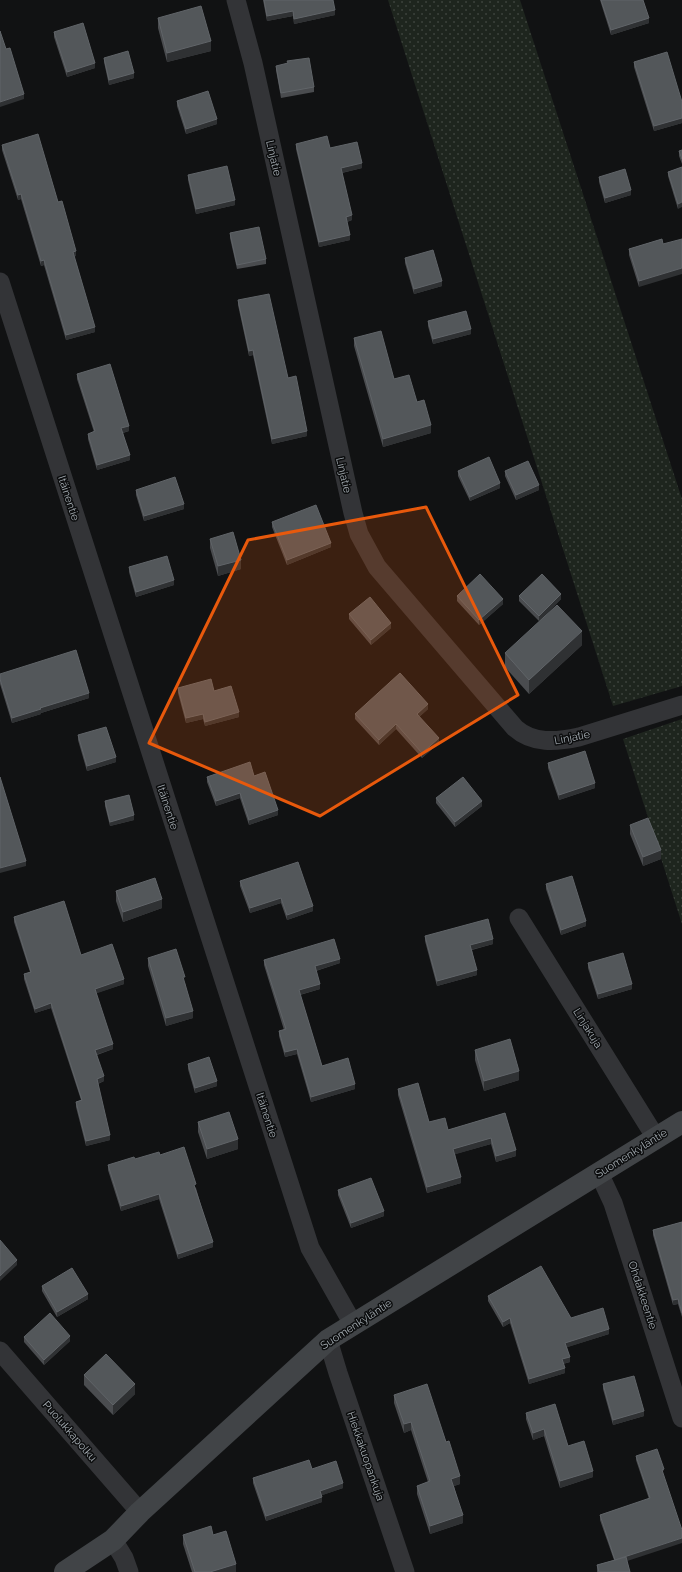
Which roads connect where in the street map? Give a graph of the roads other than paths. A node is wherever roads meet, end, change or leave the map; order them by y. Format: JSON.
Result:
{"nodes":[{"id":1,"x":236,"y":0,"type":"edge"},
{"id":2,"x":0,"y":282,"type":"edge"},
{"id":3,"x":682,"y":704,"type":"edge"},
{"id":4,"x":519,"y":918,"type":"dead end"},
{"id":5,"x":682,"y":1122,"type":"edge"},
{"id":6,"x":656,"y":1138,"type":"junction"},
{"id":7,"x":599,"y":1173,"type":"junction"},
{"id":8,"x":353,"y":1324,"type":"junction"},
{"id":9,"x":328,"y":1340,"type":"junction"},
{"id":10,"x":0,"y":1351,"type":"edge"},
{"id":11,"x":682,"y":1418,"type":"edge"},
{"id":12,"x":140,"y":1512,"type":"junction"},
{"id":13,"x":113,"y":1540,"type":"junction"},
{"id":14,"x":65,"y":1572,"type":"edge"},
{"id":15,"x":129,"y":1572,"type":"edge"},
{"id":16,"x":405,"y":1572,"type":"edge"}],
"edges":[{"from":1,"to":3,"type":"street","name":"Linjatie"},
{"from":2,"to":8,"type":"street","name":"Itäinentie"},
{"from":4,"to":6,"type":"street","name":"Linjakuja"},
{"from":5,"to":6,"type":"street","name":"Suomenkyläntie"},
{"from":6,"to":7,"type":"street","name":"Suomenkyläntie"},
{"from":7,"to":8,"type":"street","name":"Suomenkyläntie"},
{"from":7,"to":11,"type":"street","name":"Ohdakkeentie"},
{"from":8,"to":9,"type":"street","name":"Suomenkyläntie"},
{"from":9,"to":12,"type":"street","name":"Suomenkyläntie"},
{"from":9,"to":16,"type":"street","name":"Hiekkakuopankuja"},
{"from":10,"to":12,"type":"street","name":"Puolukkapolku"},
{"from":12,"to":13,"type":"street","name":"Suomenkyläntie"},
{"from":13,"to":14,"type":"street","name":"Suomenkyläntie"},
{"from":13,"to":15,"type":"street"}]}
